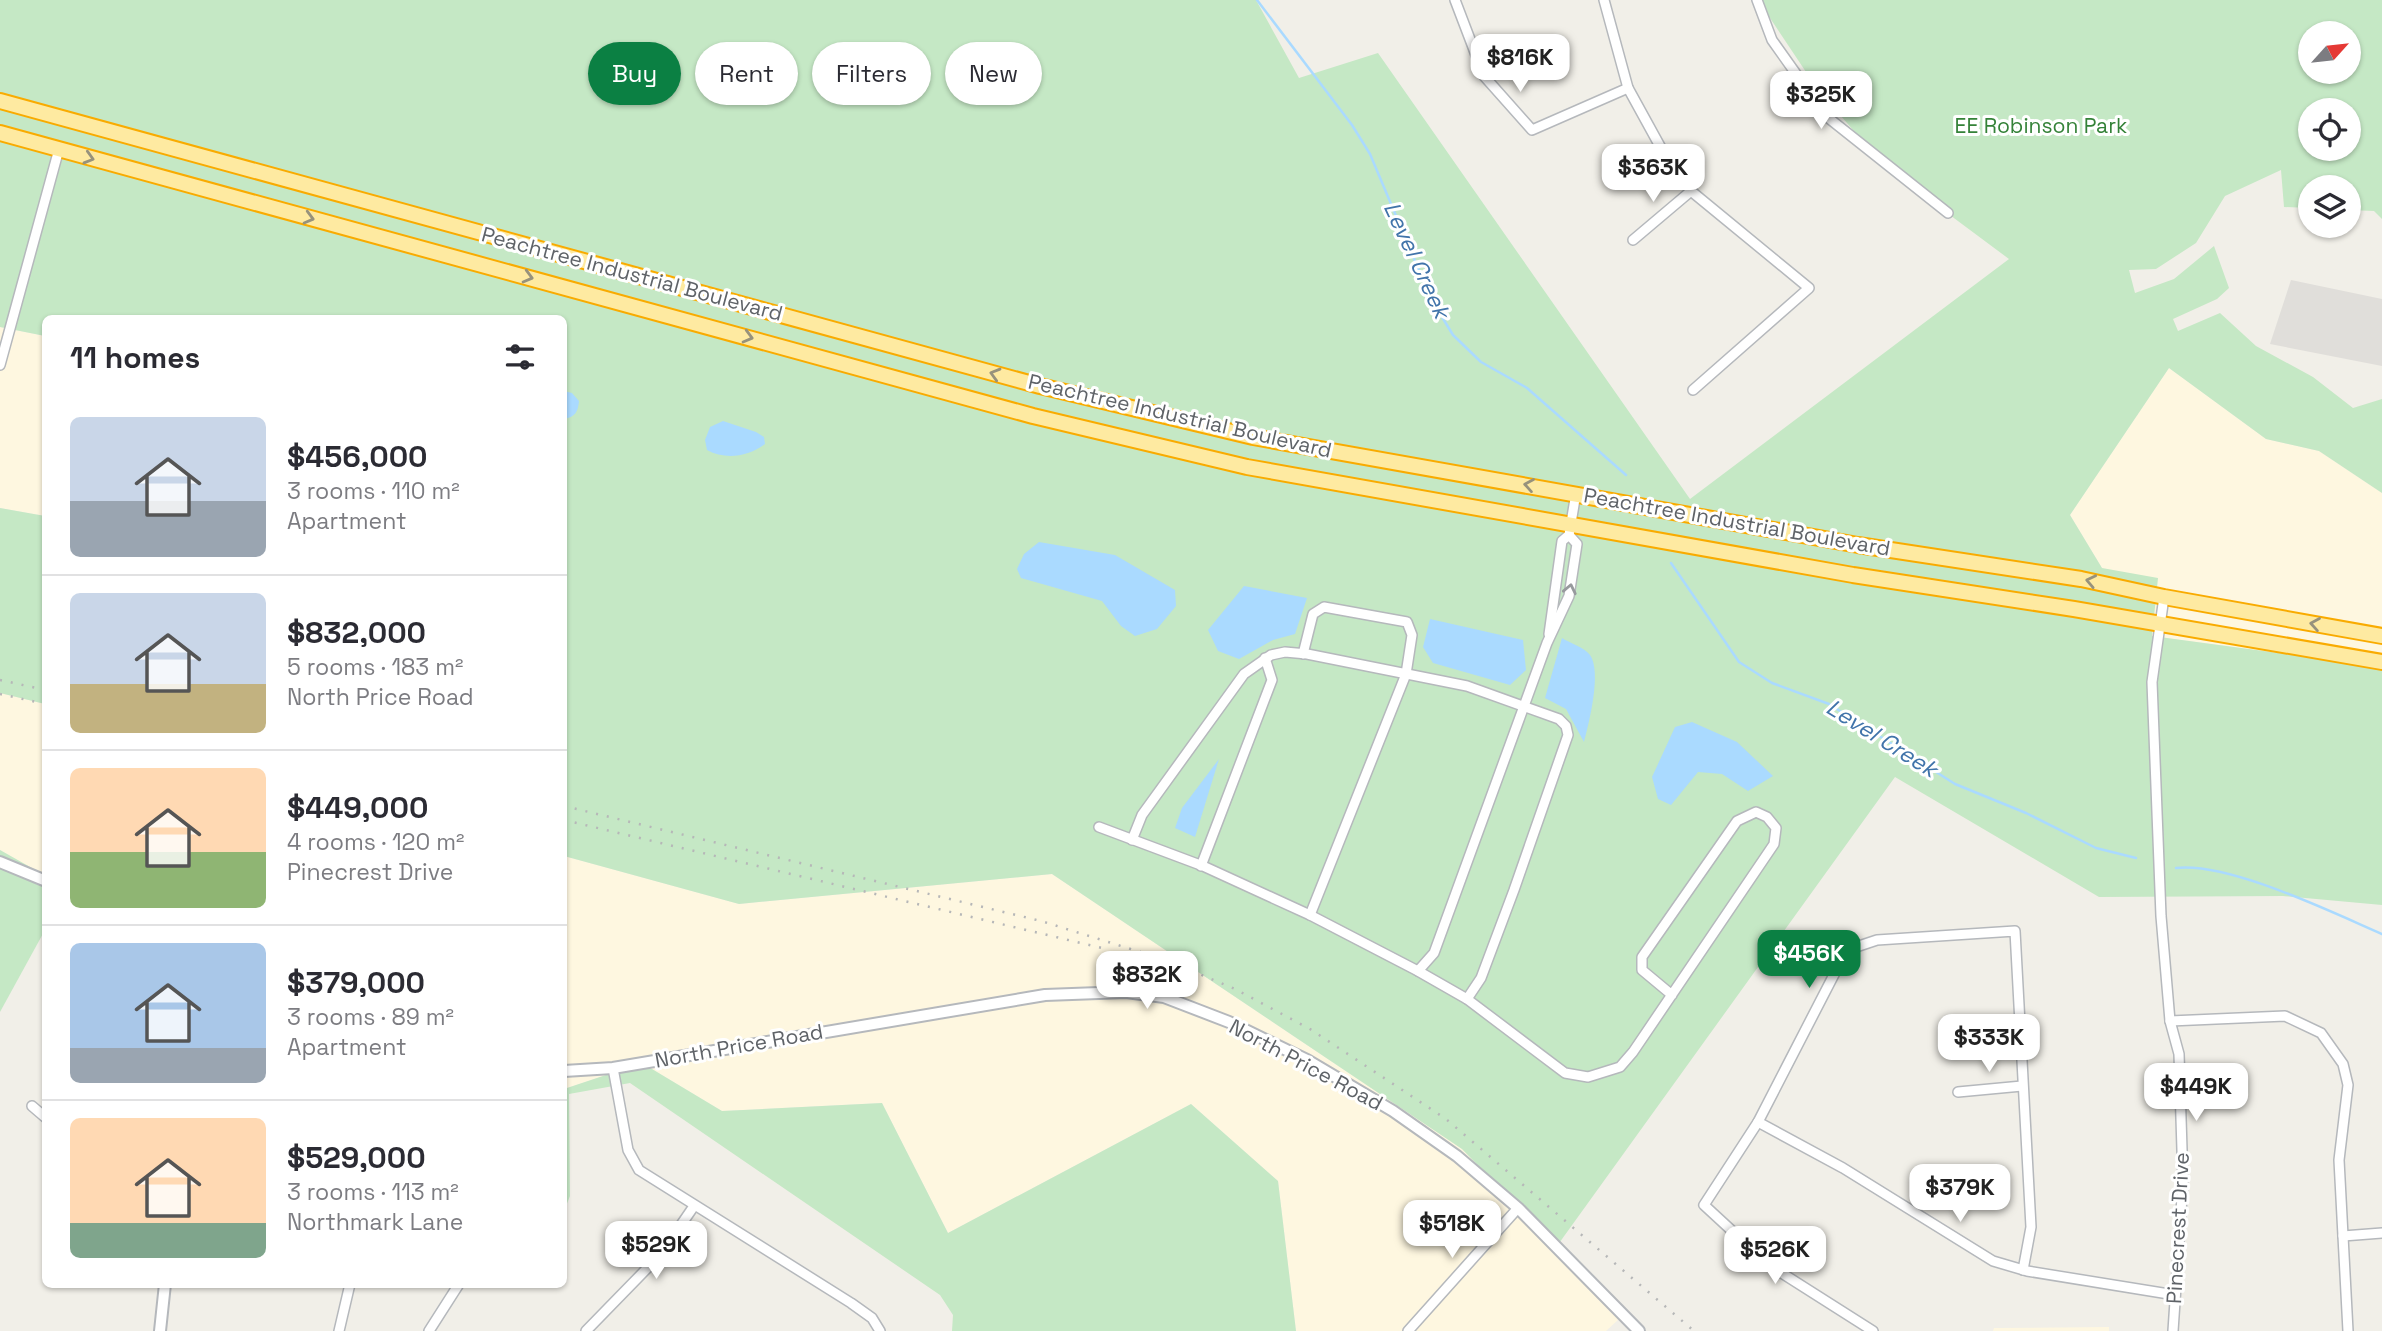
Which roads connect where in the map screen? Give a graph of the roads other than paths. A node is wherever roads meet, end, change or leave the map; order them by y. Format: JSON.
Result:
{"nodes":[{"id":1,"x":1455,"y":0,"type":"edge"},
{"id":2,"x":1604,"y":0,"type":"edge"},
{"id":3,"x":1757,"y":0,"type":"edge"},
{"id":4,"x":1628,"y":88,"type":"junction"},
{"id":5,"x":0,"y":101,"type":"edge"},
{"id":6,"x":0,"y":133,"type":"edge"},
{"id":7,"x":59,"y":149,"type":"junction"},
{"id":8,"x":1691,"y":191,"type":"junction"},
{"id":9,"x":1948,"y":213,"type":"dead end"},
{"id":10,"x":1633,"y":240,"type":"dead end"},
{"id":11,"x":0,"y":365,"type":"edge"},
{"id":12,"x":1693,"y":390,"type":"dead end"},
{"id":13,"x":1576,"y":493,"type":"junction"},
{"id":14,"x":1570,"y":529,"type":"junction"},
{"id":15,"x":2164,"y":597,"type":"junction"},
{"id":16,"x":2158,"y":625,"type":"junction"},
{"id":17,"x":2382,"y":636,"type":"edge"},
{"id":18,"x":1547,"y":643,"type":"junction"},
{"id":19,"x":1303,"y":654,"type":"junction"},
{"id":20,"x":1265,"y":658,"type":"junction"},
{"id":21,"x":2382,"y":662,"type":"edge"},
{"id":22,"x":1406,"y":674,"type":"junction"},
{"id":23,"x":1524,"y":707,"type":"junction"},
{"id":24,"x":1098,"y":827,"type":"dead end"},
{"id":25,"x":1132,"y":840,"type":"junction"},
{"id":26,"x":0,"y":862,"type":"edge"},
{"id":27,"x":1201,"y":866,"type":"junction"},
{"id":28,"x":42,"y":879,"type":"edge"},
{"id":29,"x":1310,"y":915,"type":"junction"},
{"id":30,"x":1418,"y":971,"type":"junction"},
{"id":31,"x":1672,"y":995,"type":"junction"},
{"id":32,"x":1467,"y":999,"type":"junction"},
{"id":33,"x":2170,"y":1021,"type":"junction"},
{"id":34,"x":613,"y":1068,"type":"junction"},
{"id":35,"x":567,"y":1071,"type":"edge"},
{"id":36,"x":2022,"y":1086,"type":"junction"},
{"id":37,"x":1958,"y":1092,"type":"dead end"},
{"id":38,"x":32,"y":1106,"type":"dead end"},
{"id":39,"x":42,"y":1115,"type":"edge"},
{"id":40,"x":1758,"y":1122,"type":"junction"},
{"id":41,"x":694,"y":1206,"type":"junction"},
{"id":42,"x":1517,"y":1208,"type":"junction"},
{"id":43,"x":2382,"y":1233,"type":"edge"},
{"id":44,"x":2343,"y":1236,"type":"junction"},
{"id":45,"x":2023,"y":1270,"type":"junction"},
{"id":46,"x":165,"y":1288,"type":"edge"},
{"id":47,"x":349,"y":1288,"type":"edge"},
{"id":48,"x":456,"y":1288,"type":"edge"},
{"id":49,"x":2175,"y":1295,"type":"junction"},
{"id":50,"x":160,"y":1331,"type":"edge"},
{"id":51,"x":339,"y":1331,"type":"edge"},
{"id":52,"x":429,"y":1331,"type":"edge"},
{"id":53,"x":586,"y":1331,"type":"edge"},
{"id":54,"x":880,"y":1331,"type":"edge"},
{"id":55,"x":1408,"y":1331,"type":"edge"},
{"id":56,"x":1639,"y":1331,"type":"edge"},
{"id":57,"x":1873,"y":1331,"type":"edge"},
{"id":58,"x":2173,"y":1331,"type":"edge"},
{"id":59,"x":2348,"y":1331,"type":"edge"}],
"edges":[{"from":1,"to":4,"type":"street"},
{"from":2,"to":4,"type":"street"},
{"from":3,"to":9,"type":"street"},
{"from":4,"to":8,"type":"street"},
{"from":13,"to":5,"type":"highway","name":"Peachtree Industrial Boulevard","one_way":true},
{"from":6,"to":7,"type":"highway","name":"Peachtree Industrial Boulevard"},
{"from":7,"to":11,"type":"street"},
{"from":7,"to":14,"type":"highway","name":"Peachtree Industrial Boulevard","one_way":true},
{"from":8,"to":10,"type":"street"},
{"from":8,"to":12,"type":"street"},
{"from":13,"to":14,"type":"street"},
{"from":15,"to":13,"type":"highway","name":"Peachtree Industrial Boulevard","one_way":true},
{"from":14,"to":16,"type":"highway","name":"Peachtree Industrial Boulevard"},
{"from":14,"to":18,"type":"street"},
{"from":18,"to":14,"type":"street","one_way":true},
{"from":15,"to":16,"type":"street","name":"Pinecrest Drive"},
{"from":17,"to":15,"type":"highway","name":"Peachtree Industrial Boulevard","one_way":true},
{"from":16,"to":21,"type":"highway","name":"Peachtree Industrial Boulevard"},
{"from":16,"to":33,"type":"street","name":"Pinecrest Drive"},
{"from":18,"to":23,"type":"street"},
{"from":19,"to":20,"type":"street"},
{"from":19,"to":22,"type":"street"},
{"from":19,"to":22,"type":"street"},
{"from":20,"to":25,"type":"street"},
{"from":20,"to":27,"type":"street"},
{"from":22,"to":23,"type":"street"},
{"from":22,"to":29,"type":"street"},
{"from":23,"to":30,"type":"street"},
{"from":23,"to":32,"type":"street"},
{"from":24,"to":25,"type":"street"},
{"from":25,"to":27,"type":"street"},
{"from":26,"to":28,"type":"street"},
{"from":27,"to":29,"type":"street"},
{"from":29,"to":30,"type":"street"},
{"from":30,"to":32,"type":"street"},
{"from":31,"to":31,"type":"street"},
{"from":31,"to":32,"type":"street"},
{"from":33,"to":44,"type":"street"},
{"from":33,"to":49,"type":"street","name":"Pinecrest Drive"},
{"from":34,"to":35,"type":"street","name":"North Price Road"},
{"from":34,"to":41,"type":"street"},
{"from":34,"to":42,"type":"street","name":"North Price Road"},
{"from":36,"to":37,"type":"street"},
{"from":36,"to":40,"type":"street"},
{"from":36,"to":45,"type":"street"},
{"from":38,"to":39,"type":"street"},
{"from":40,"to":45,"type":"street"},
{"from":40,"to":57,"type":"street"},
{"from":41,"to":53,"type":"street"},
{"from":41,"to":54,"type":"street"},
{"from":42,"to":55,"type":"street"},
{"from":42,"to":56,"type":"street","name":"North Price Road"},
{"from":43,"to":44,"type":"street"},
{"from":44,"to":59,"type":"street"},
{"from":45,"to":49,"type":"street"},
{"from":46,"to":50,"type":"street"},
{"from":47,"to":51,"type":"street"},
{"from":48,"to":52,"type":"street"},
{"from":49,"to":58,"type":"street","name":"Pinecrest Drive"}]}
